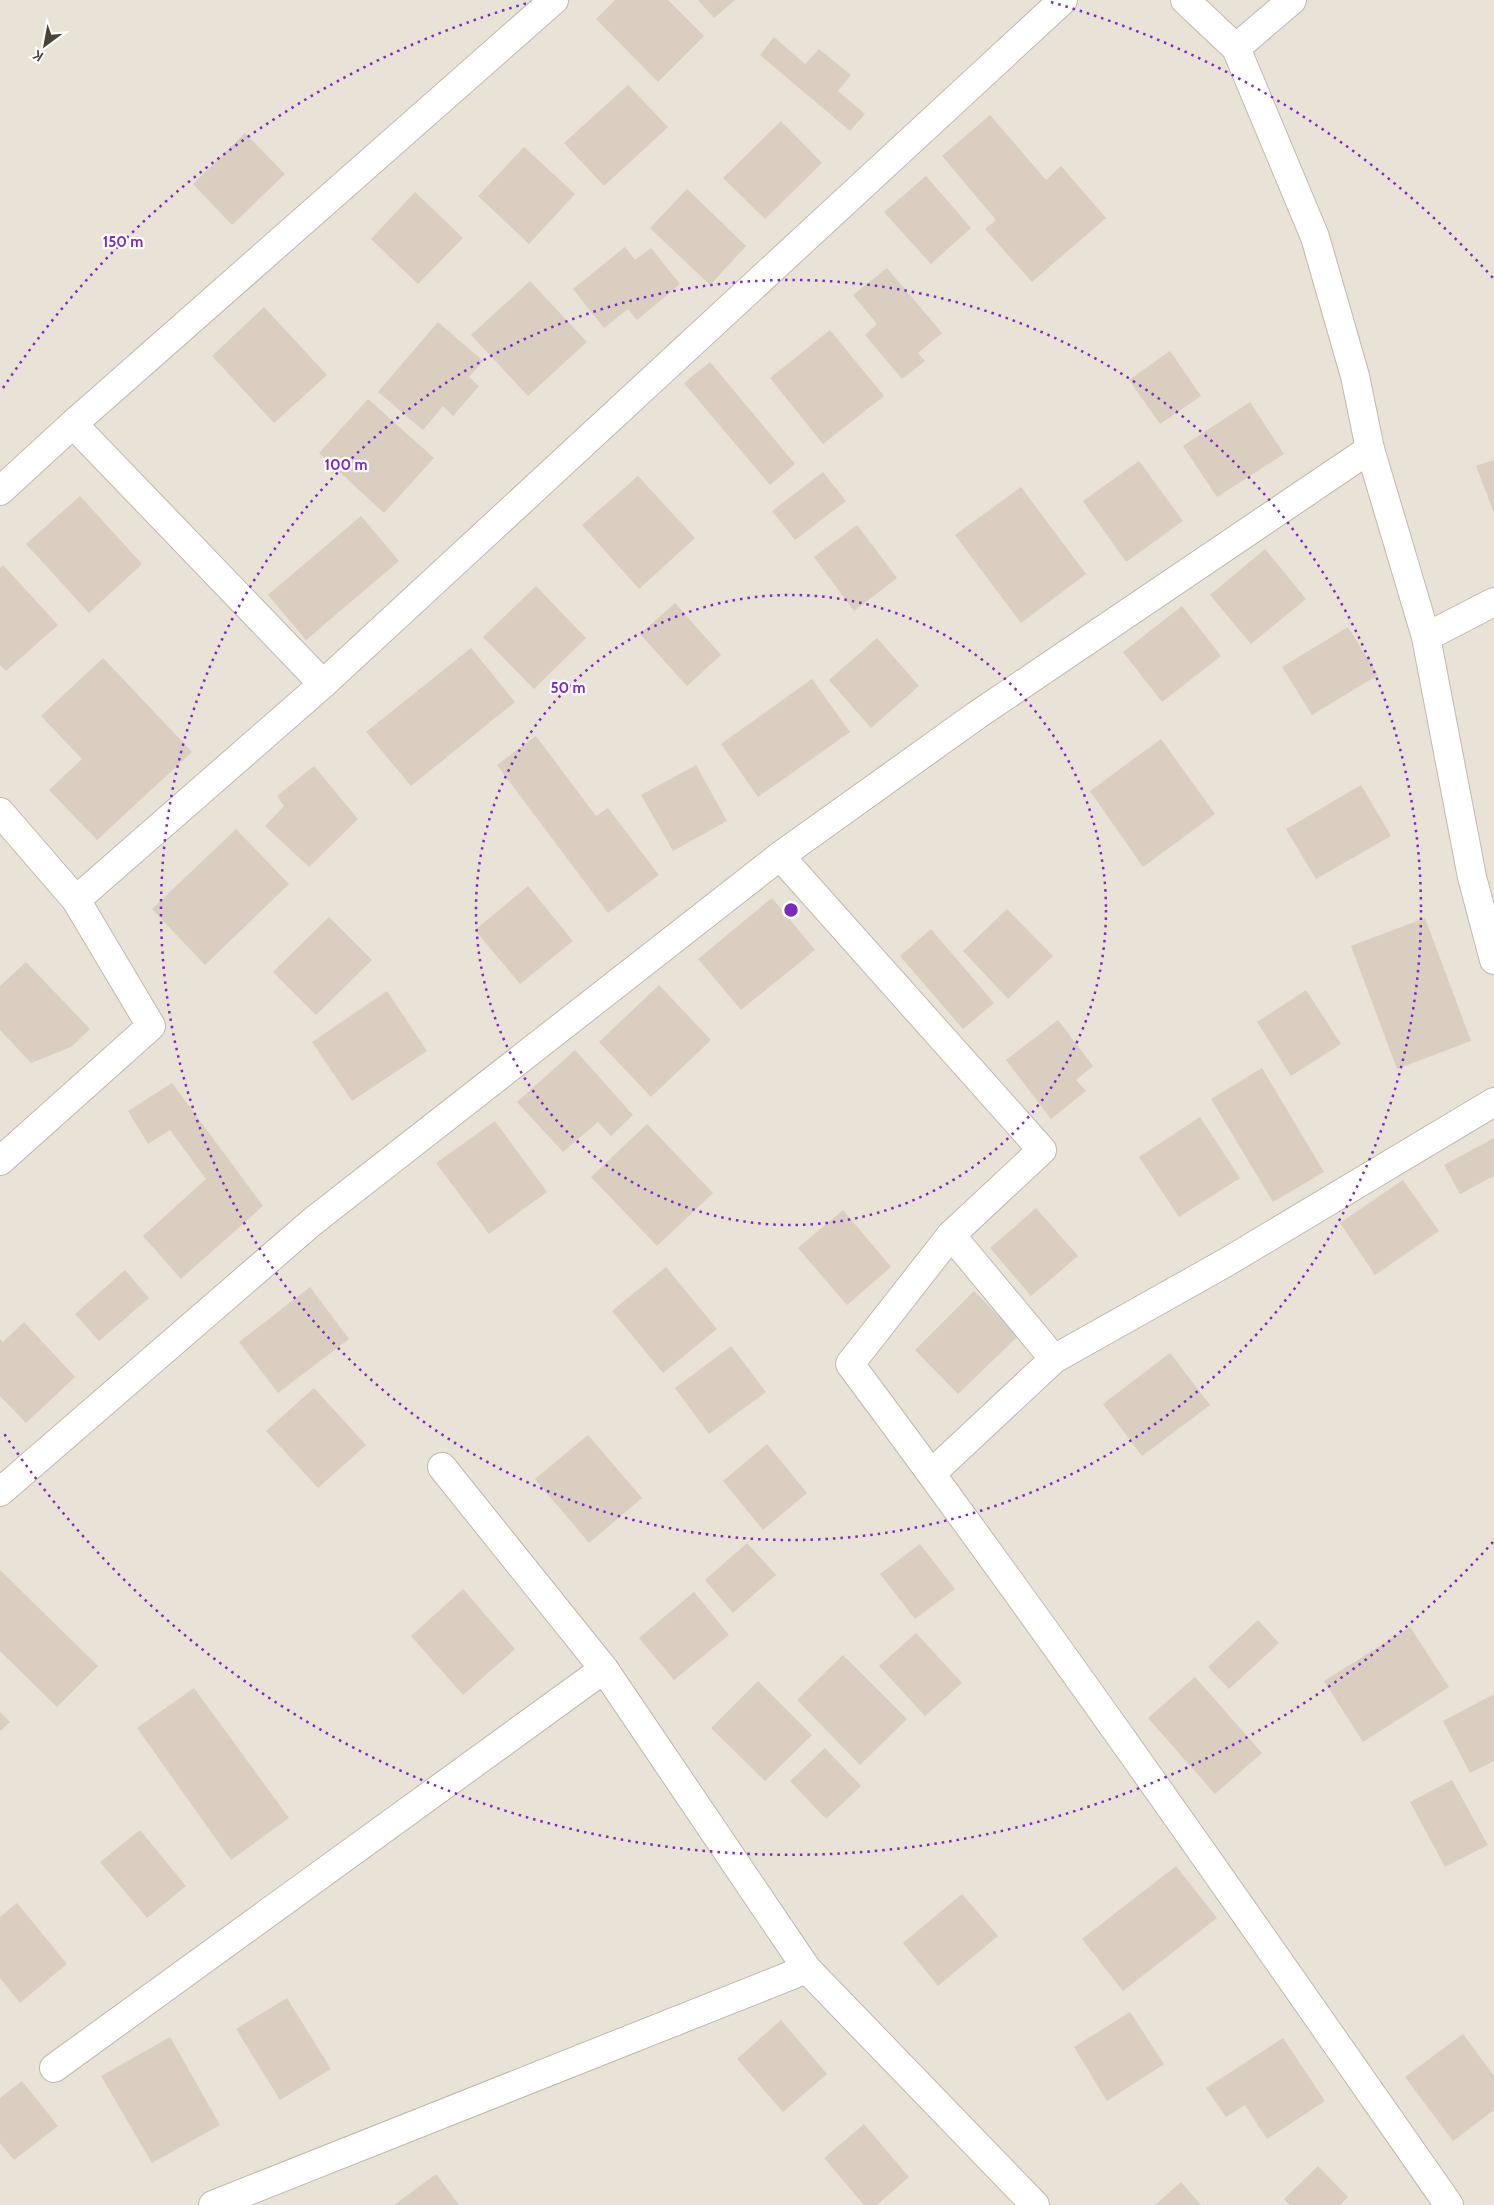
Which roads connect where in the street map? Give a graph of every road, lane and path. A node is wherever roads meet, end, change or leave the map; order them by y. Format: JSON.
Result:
{"nodes":[{"id":1,"x":554,"y":0,"type":"edge"},
{"id":2,"x":1063,"y":0,"type":"edge"},
{"id":3,"x":1185,"y":0,"type":"edge"},
{"id":4,"x":1292,"y":0,"type":"edge"},
{"id":5,"x":1236,"y":48,"type":"junction"},
{"id":6,"x":73,"y":424,"type":"junction"},
{"id":7,"x":1370,"y":448,"type":"junction"},
{"id":8,"x":0,"y":491,"type":"edge"},
{"id":9,"x":1494,"y":602,"type":"edge"},
{"id":10,"x":1426,"y":637,"type":"junction"},
{"id":11,"x":322,"y":684,"type":"junction"},
{"id":12,"x":0,"y":812,"type":"edge"},
{"id":13,"x":780,"y":856,"type":"junction"},
{"id":14,"x":76,"y":900,"type":"junction"},
{"id":15,"x":1494,"y":960,"type":"edge"},
{"id":16,"x":1494,"y":1102,"type":"edge"},
{"id":17,"x":0,"y":1161,"type":"edge"},
{"id":18,"x":951,"y":1236,"type":"junction"},
{"id":19,"x":1054,"y":1359,"type":"junction"},
{"id":20,"x":442,"y":1467,"type":"dead end"},
{"id":21,"x":932,"y":1473,"type":"junction"},
{"id":22,"x":0,"y":1492,"type":"edge"},
{"id":23,"x":604,"y":1669,"type":"junction"},
{"id":24,"x":807,"y":1968,"type":"junction"},
{"id":25,"x":54,"y":2068,"type":"dead end"},
{"id":26,"x":213,"y":2205,"type":"edge"},
{"id":27,"x":1035,"y":2205,"type":"edge"},
{"id":28,"x":1449,"y":2205,"type":"edge"}],
"edges":[{"from":1,"to":6,"type":"street"},
{"from":2,"to":11,"type":"street"},
{"from":3,"to":5,"type":"street"},
{"from":4,"to":5,"type":"street"},
{"from":5,"to":7,"type":"street"},
{"from":6,"to":8,"type":"street"},
{"from":6,"to":11,"type":"street"},
{"from":7,"to":10,"type":"street"},
{"from":7,"to":13,"type":"street"},
{"from":9,"to":10,"type":"street"},
{"from":10,"to":15,"type":"street"},
{"from":11,"to":14,"type":"street"},
{"from":12,"to":14,"type":"street"},
{"from":13,"to":18,"type":"street"},
{"from":13,"to":22,"type":"street"},
{"from":14,"to":17,"type":"street"},
{"from":16,"to":19,"type":"street"},
{"from":18,"to":19,"type":"street"},
{"from":18,"to":21,"type":"street"},
{"from":19,"to":21,"type":"street"},
{"from":20,"to":23,"type":"street"},
{"from":21,"to":28,"type":"street"},
{"from":23,"to":24,"type":"street"},
{"from":23,"to":25,"type":"street"},
{"from":24,"to":26,"type":"street"},
{"from":24,"to":27,"type":"street"}]}
